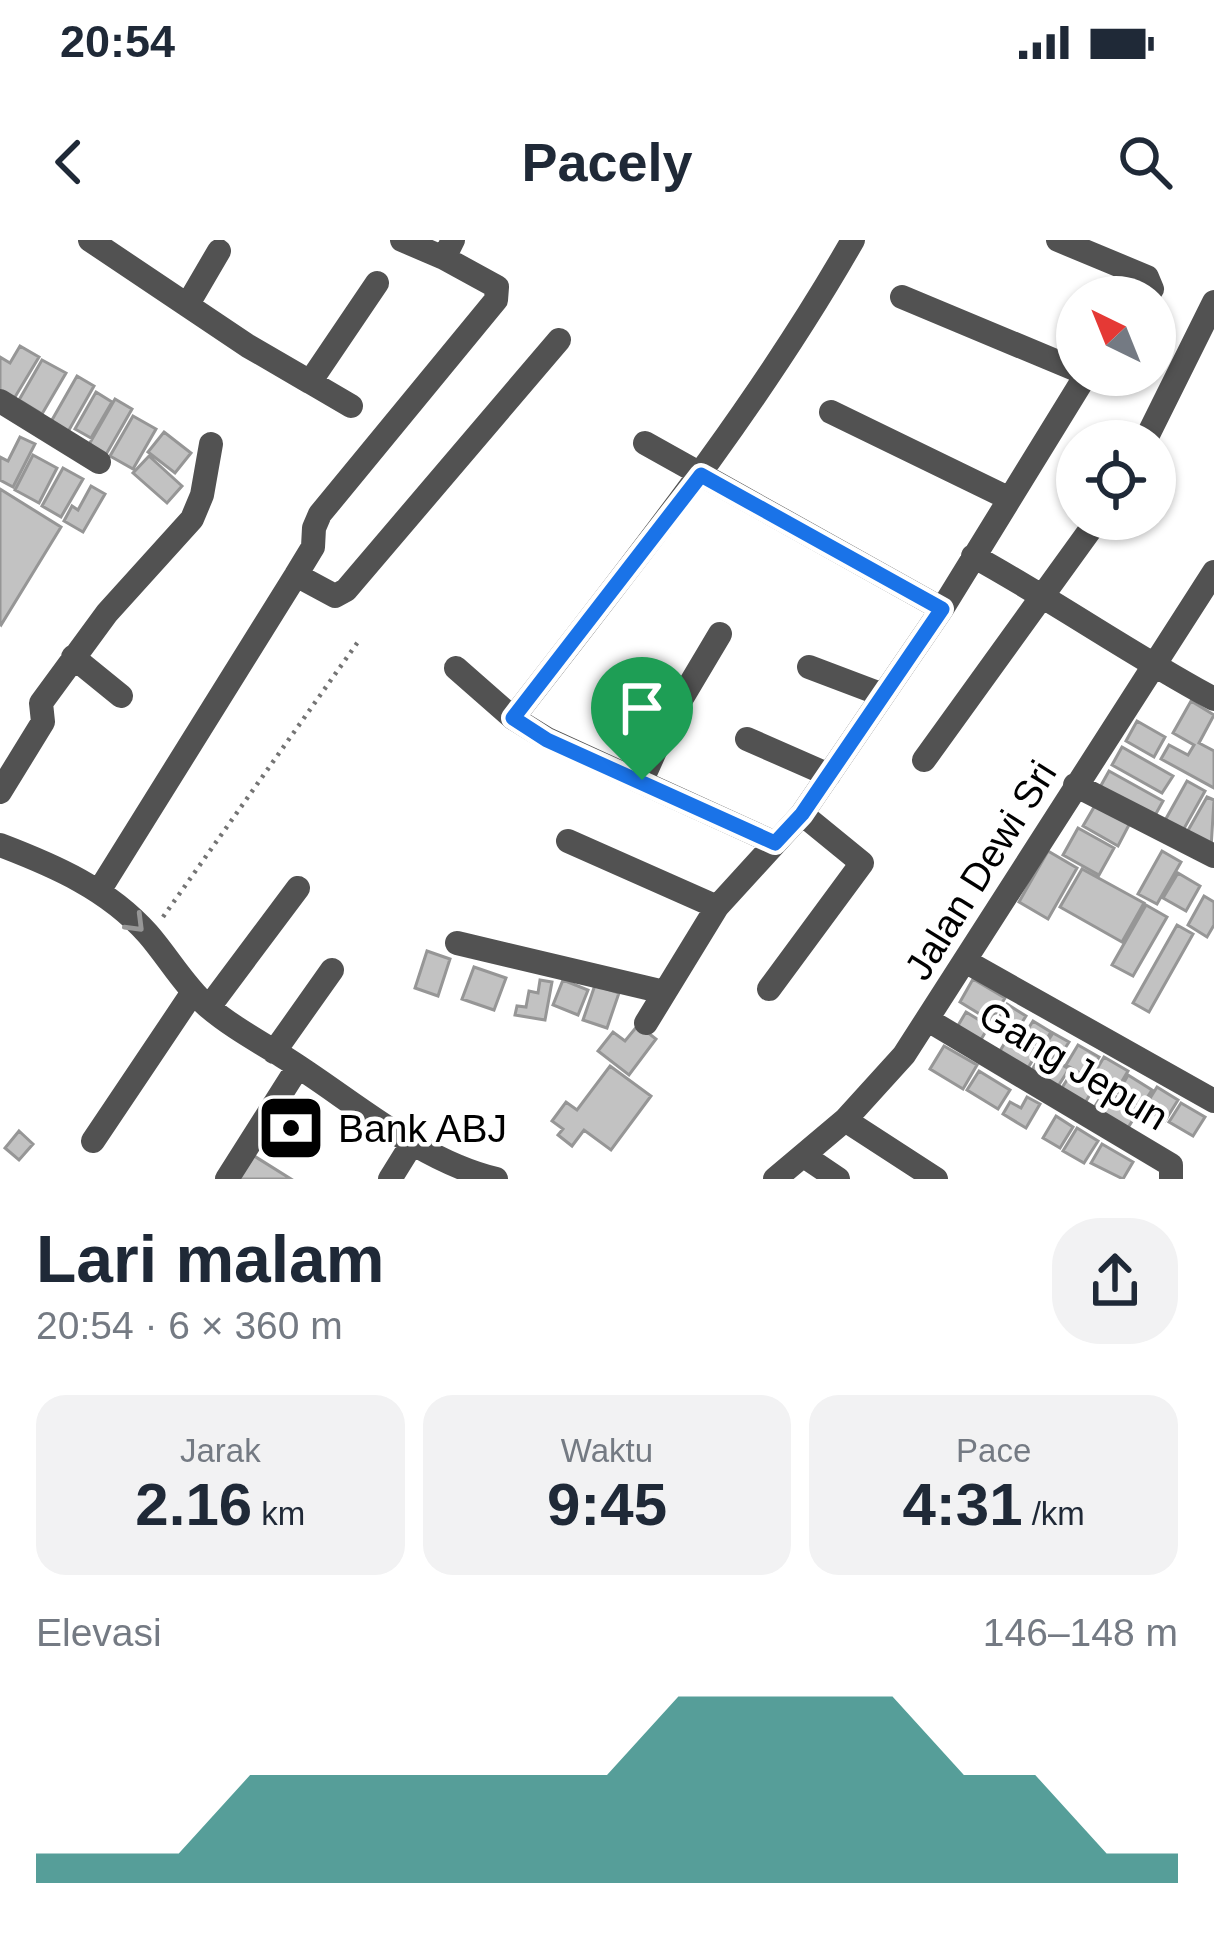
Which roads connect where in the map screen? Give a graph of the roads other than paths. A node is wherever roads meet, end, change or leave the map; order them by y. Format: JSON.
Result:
{"nodes":[{"id":1,"x":90,"y":240,"type":"edge"},
{"id":2,"x":402,"y":240,"type":"edge"},
{"id":3,"x":854,"y":240,"type":"edge"},
{"id":4,"x":1058,"y":240,"type":"edge"},
{"id":5,"x":449,"y":249,"type":"edge"},
{"id":6,"x":219,"y":251,"type":"dead end"},
{"id":7,"x":1145,"y":276,"type":"edge"},
{"id":8,"x":377,"y":283,"type":"dead end"},
{"id":9,"x":902,"y":297,"type":"dead end"},
{"id":10,"x":1214,"y":302,"type":"edge"},
{"id":11,"x":188,"y":304,"type":"junction"},
{"id":12,"x":559,"y":340,"type":"dead end"},
{"id":13,"x":1056,"y":361,"type":"edge"},
{"id":14,"x":310,"y":382,"type":"junction"},
{"id":15,"x":1073,"y":396,"type":"edge"},
{"id":16,"x":0,"y":401,"type":"edge"},
{"id":17,"x":351,"y":406,"type":"dead end"},
{"id":18,"x":831,"y":412,"type":"dead end"},
{"id":19,"x":1155,"y":420,"type":"edge"},
{"id":20,"x":645,"y":443,"type":"dead end"},
{"id":21,"x":211,"y":444,"type":"dead end"},
{"id":22,"x":99,"y":462,"type":"dead end"},
{"id":23,"x":701,"y":475,"type":"junction"},
{"id":24,"x":1008,"y":498,"type":"junction"},
{"id":25,"x":1083,"y":540,"type":"edge"},
{"id":26,"x":973,"y":556,"type":"junction"},
{"id":27,"x":1214,"y":572,"type":"edge"},
{"id":28,"x":296,"y":574,"type":"junction"},
{"id":29,"x":1045,"y":595,"type":"junction"},
{"id":30,"x":942,"y":609,"type":"junction"},
{"id":31,"x":720,"y":634,"type":"dead end"},
{"id":32,"x":73,"y":657,"type":"junction"},
{"id":33,"x":1150,"y":665,"type":"junction"},
{"id":34,"x":809,"y":667,"type":"dead end"},
{"id":35,"x":456,"y":668,"type":"dead end"},
{"id":36,"x":883,"y":695,"type":"junction"},
{"id":37,"x":121,"y":696,"type":"dead end"},
{"id":38,"x":1214,"y":699,"type":"edge"},
{"id":39,"x":513,"y":718,"type":"junction"},
{"id":40,"x":747,"y":740,"type":"dead end"},
{"id":41,"x":924,"y":760,"type":"dead end"},
{"id":42,"x":829,"y":775,"type":"junction"},
{"id":43,"x":642,"y":780,"type":"junction"},
{"id":44,"x":1075,"y":785,"type":"junction"},
{"id":45,"x":0,"y":792,"type":"edge"},
{"id":46,"x":802,"y":814,"type":"junction"},
{"id":47,"x":568,"y":841,"type":"dead end"},
{"id":48,"x":775,"y":843,"type":"junction"},
{"id":49,"x":0,"y":845,"type":"edge"},
{"id":50,"x":1214,"y":856,"type":"edge"},
{"id":51,"x":298,"y":888,"type":"dead end"},
{"id":52,"x":99,"y":891,"type":"junction"},
{"id":53,"x":717,"y":907,"type":"junction"},
{"id":54,"x":457,"y":944,"type":"dead end"},
{"id":55,"x":965,"y":961,"type":"junction"},
{"id":56,"x":332,"y":970,"type":"dead end"},
{"id":57,"x":769,"y":989,"type":"dead end"},
{"id":58,"x":664,"y":992,"type":"junction"},
{"id":59,"x":201,"y":1000,"type":"junction"},
{"id":60,"x":928,"y":1020,"type":"junction"},
{"id":61,"x":646,"y":1023,"type":"dead end"},
{"id":62,"x":274,"y":1052,"type":"junction"},
{"id":63,"x":298,"y":1067,"type":"junction"},
{"id":64,"x":1214,"y":1101,"type":"edge"},
{"id":65,"x":845,"y":1120,"type":"junction"},
{"id":66,"x":94,"y":1141,"type":"dead end"},
{"id":67,"x":413,"y":1142,"type":"junction"},
{"id":68,"x":804,"y":1156,"type":"junction"},
{"id":69,"x":227,"y":1179,"type":"edge"},
{"id":70,"x":390,"y":1179,"type":"edge"},
{"id":71,"x":496,"y":1179,"type":"edge"},
{"id":72,"x":775,"y":1179,"type":"edge"},
{"id":73,"x":838,"y":1179,"type":"edge"},
{"id":74,"x":936,"y":1179,"type":"edge"},
{"id":75,"x":1171,"y":1179,"type":"edge"}],
"edges":[{"from":1,"to":11,"type":"street"},
{"from":2,"to":5,"type":"street"},
{"from":3,"to":23,"type":"street"},
{"from":4,"to":7,"type":"street"},
{"from":5,"to":28,"type":"street"},
{"from":6,"to":11,"type":"street"},
{"from":8,"to":14,"type":"street"},
{"from":9,"to":13,"type":"street"},
{"from":10,"to":19,"type":"street"},
{"from":11,"to":14,"type":"street"},
{"from":12,"to":28,"type":"street"},
{"from":14,"to":17,"type":"street"},
{"from":15,"to":24,"type":"street"},
{"from":16,"to":22,"type":"street"},
{"from":18,"to":24,"type":"street"},
{"from":20,"to":23,"type":"street"},
{"from":21,"to":32,"type":"street"},
{"from":23,"to":30,"type":"street"},
{"from":23,"to":39,"type":"street"},
{"from":24,"to":26,"type":"street"},
{"from":25,"to":29,"type":"street"},
{"from":26,"to":29,"type":"street"},
{"from":26,"to":30,"type":"street"},
{"from":27,"to":33,"type":"street","name":"Jalan Dewi Sri"},
{"from":28,"to":52,"type":"street"},
{"from":29,"to":33,"type":"street"},
{"from":29,"to":41,"type":"street"},
{"from":30,"to":36,"type":"street"},
{"from":31,"to":43,"type":"street"},
{"from":32,"to":37,"type":"street"},
{"from":32,"to":45,"type":"street"},
{"from":33,"to":38,"type":"street"},
{"from":33,"to":44,"type":"street","name":"Jalan Dewi Sri"},
{"from":34,"to":36,"type":"street"},
{"from":35,"to":39,"type":"street"},
{"from":36,"to":42,"type":"street"},
{"from":39,"to":43,"type":"street"},
{"from":40,"to":42,"type":"street"},
{"from":42,"to":46,"type":"street"},
{"from":43,"to":48,"type":"street"},
{"from":44,"to":50,"type":"street"},
{"from":44,"to":55,"type":"street","name":"Jalan Dewi Sri"},
{"from":46,"to":48,"type":"street"},
{"from":46,"to":57,"type":"street"},
{"from":47,"to":53,"type":"street"},
{"from":48,"to":53,"type":"street"},
{"from":49,"to":52,"type":"street"},
{"from":51,"to":59,"type":"street"},
{"from":52,"to":59,"type":"street","one_way":true},
{"from":53,"to":58,"type":"street"},
{"from":54,"to":58,"type":"street"},
{"from":55,"to":60,"type":"street","name":"Jalan Dewi Sri"},
{"from":55,"to":64,"type":"street"},
{"from":56,"to":62,"type":"street"},
{"from":58,"to":61,"type":"street"},
{"from":59,"to":62,"type":"street"},
{"from":59,"to":66,"type":"street"},
{"from":60,"to":65,"type":"street","name":"Jalan Dewi Sri"},
{"from":60,"to":75,"type":"street","name":"Gang Jepun"},
{"from":62,"to":63,"type":"street"},
{"from":63,"to":67,"type":"street"},
{"from":63,"to":69,"type":"street"},
{"from":65,"to":68,"type":"street","name":"Jalan Dewi Sri"},
{"from":65,"to":74,"type":"street"},
{"from":67,"to":70,"type":"street"},
{"from":67,"to":71,"type":"street"},
{"from":68,"to":72,"type":"street","name":"Jalan Dewi Sri"},
{"from":68,"to":73,"type":"street"}]}
